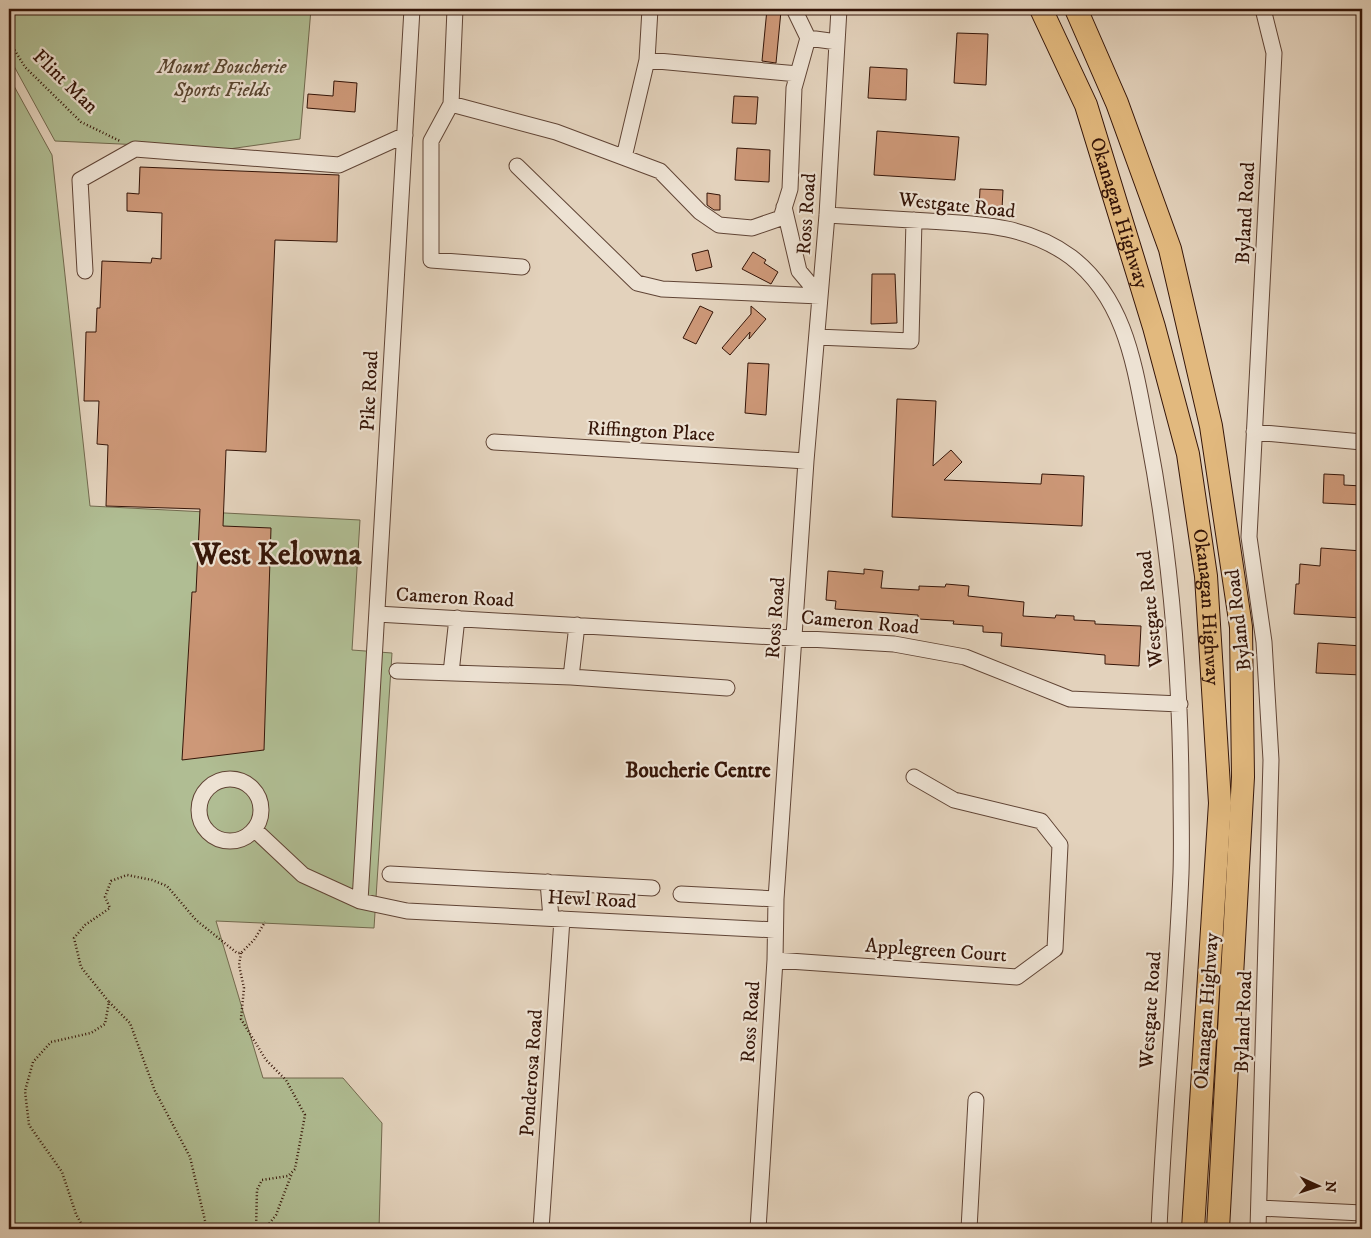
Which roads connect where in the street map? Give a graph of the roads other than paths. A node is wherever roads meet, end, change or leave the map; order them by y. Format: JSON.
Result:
{"nodes":[{"id":1,"x":412,"y":9,"type":"edge"},
{"id":2,"x":455,"y":9,"type":"edge"},
{"id":3,"x":650,"y":9,"type":"edge"},
{"id":4,"x":794,"y":9,"type":"edge"},
{"id":5,"x":840,"y":9,"type":"edge"},
{"id":6,"x":1041,"y":9,"type":"edge"},
{"id":7,"x":1076,"y":9,"type":"edge"},
{"id":8,"x":1084,"y":9,"type":"edge"},
{"id":9,"x":1263,"y":9,"type":"edge"},
{"id":10,"x":808,"y":38,"type":"junction"},
{"id":11,"x":838,"y":42,"type":"junction"},
{"id":12,"x":1091,"y":43,"type":"junction"},
{"id":13,"x":648,"y":60,"type":"junction"},
{"id":14,"x":798,"y":74,"type":"junction"},
{"id":15,"x":451,"y":104,"type":"junction"},
{"id":16,"x":405,"y":135,"type":"junction"},
{"id":17,"x":624,"y":157,"type":"junction"},
{"id":18,"x":517,"y":166,"type":"dead end"},
{"id":19,"x":784,"y":207,"type":"junction"},
{"id":20,"x":828,"y":215,"type":"junction"},
{"id":21,"x":914,"y":220,"type":"junction"},
{"id":22,"x":522,"y":267,"type":"dead end"},
{"id":23,"x":85,"y":271,"type":"dead end"},
{"id":24,"x":820,"y":296,"type":"junction"},
{"id":25,"x":817,"y":337,"type":"junction"},
{"id":26,"x":1254,"y":432,"type":"junction"},
{"id":27,"x":494,"y":442,"type":"dead end"},
{"id":28,"x":1362,"y":442,"type":"edge"},
{"id":29,"x":806,"y":461,"type":"junction"},
{"id":30,"x":377,"y":614,"type":"junction"},
{"id":31,"x":457,"y":618,"type":"junction"},
{"id":32,"x":577,"y":625,"type":"junction"},
{"id":33,"x":795,"y":637,"type":"junction"},
{"id":34,"x":397,"y":671,"type":"dead end"},
{"id":35,"x":451,"y":673,"type":"junction"},
{"id":36,"x":571,"y":677,"type":"junction"},
{"id":37,"x":727,"y":688,"type":"dead end"},
{"id":38,"x":1180,"y":704,"type":"junction"},
{"id":39,"x":914,"y":777,"type":"dead end"},
{"id":40,"x":255,"y":830,"type":"junction"},
{"id":41,"x":390,"y":874,"type":"dead end"},
{"id":42,"x":548,"y":882,"type":"junction"},
{"id":43,"x":652,"y":888,"type":"dead end"},
{"id":44,"x":681,"y":894,"type":"dead end"},
{"id":45,"x":776,"y":899,"type":"junction"},
{"id":46,"x":360,"y":901,"type":"junction"},
{"id":47,"x":556,"y":918,"type":"junction"},
{"id":48,"x":775,"y":930,"type":"junction"},
{"id":49,"x":775,"y":960,"type":"junction"},
{"id":50,"x":976,"y":1100,"type":"dead end"},
{"id":51,"x":1259,"y":1208,"type":"junction"},
{"id":52,"x":1362,"y":1213,"type":"edge"},
{"id":53,"x":541,"y":1229,"type":"edge"},
{"id":54,"x":758,"y":1229,"type":"edge"},
{"id":55,"x":969,"y":1229,"type":"edge"},
{"id":56,"x":1159,"y":1229,"type":"edge"},
{"id":57,"x":1193,"y":1229,"type":"edge"},
{"id":58,"x":1218,"y":1229,"type":"edge"},
{"id":59,"x":1258,"y":1229,"type":"edge"}],
"edges":[{"from":1,"to":16,"type":"street","name":"Pike Road"},
{"from":2,"to":15,"type":"street"},
{"from":3,"to":13,"type":"street"},
{"from":4,"to":10,"type":"street"},
{"from":5,"to":11,"type":"street","name":"Ross Road"},
{"from":6,"to":57,"type":"highway","name":"Okanagan Highway"},
{"from":7,"to":12,"type":"highway","name":"Okanagan Highway"},
{"from":8,"to":12,"type":"highway"},
{"from":9,"to":26,"type":"street","name":"Byland Road"},
{"from":10,"to":11,"type":"street"},
{"from":10,"to":14,"type":"street"},
{"from":11,"to":20,"type":"street","name":"Ross Road"},
{"from":12,"to":58,"type":"highway","name":"Okanagan Highway"},
{"from":13,"to":14,"type":"street"},
{"from":13,"to":17,"type":"street"},
{"from":14,"to":19,"type":"street"},
{"from":15,"to":17,"type":"street"},
{"from":15,"to":22,"type":"street"},
{"from":16,"to":23,"type":"street"},
{"from":16,"to":30,"type":"street","name":"Pike Road"},
{"from":17,"to":19,"type":"street"},
{"from":18,"to":24,"type":"street"},
{"from":19,"to":24,"type":"street"},
{"from":20,"to":21,"type":"street","name":"Westgate Road"},
{"from":20,"to":24,"type":"street","name":"Ross Road"},
{"from":21,"to":25,"type":"street"},
{"from":21,"to":38,"type":"street","name":"Westgate Road"},
{"from":24,"to":25,"type":"street","name":"Ross Road"},
{"from":25,"to":29,"type":"street","name":"Ross Road"},
{"from":26,"to":28,"type":"street"},
{"from":26,"to":51,"type":"street","name":"Byland Road"},
{"from":27,"to":29,"type":"street","name":"Riffington Place"},
{"from":29,"to":33,"type":"street","name":"Ross Road"},
{"from":30,"to":31,"type":"street","name":"Cameron Road"},
{"from":30,"to":46,"type":"street","name":"Pike Road"},
{"from":31,"to":32,"type":"street","name":"Cameron Road"},
{"from":31,"to":35,"type":"street"},
{"from":32,"to":33,"type":"street","name":"Cameron Road"},
{"from":32,"to":36,"type":"street"},
{"from":33,"to":38,"type":"street","name":"Cameron Road"},
{"from":33,"to":45,"type":"street","name":"Ross Road"},
{"from":34,"to":35,"type":"street"},
{"from":35,"to":36,"type":"street"},
{"from":36,"to":37,"type":"street"},
{"from":38,"to":56,"type":"street","name":"Westgate Road"},
{"from":39,"to":49,"type":"street","name":"Applegreen Court"},
{"from":40,"to":40,"type":"street"},
{"from":40,"to":46,"type":"street","name":"Hewl Road"},
{"from":41,"to":42,"type":"street","name":"Hewl Road"},
{"from":42,"to":43,"type":"street","name":"Hewl Road"},
{"from":42,"to":47,"type":"street","name":"Ponderosa Road"},
{"from":44,"to":45,"type":"street"},
{"from":45,"to":48,"type":"street","name":"Ross Road"},
{"from":46,"to":47,"type":"street","name":"Hewl Road"},
{"from":47,"to":48,"type":"street","name":"Hewl Road"},
{"from":47,"to":53,"type":"street","name":"Ponderosa Road"},
{"from":48,"to":49,"type":"street","name":"Ross Road"},
{"from":49,"to":54,"type":"street","name":"Ross Road"},
{"from":50,"to":55,"type":"street"},
{"from":51,"to":52,"type":"street"},
{"from":51,"to":59,"type":"street","name":"Byland Road"}]}
